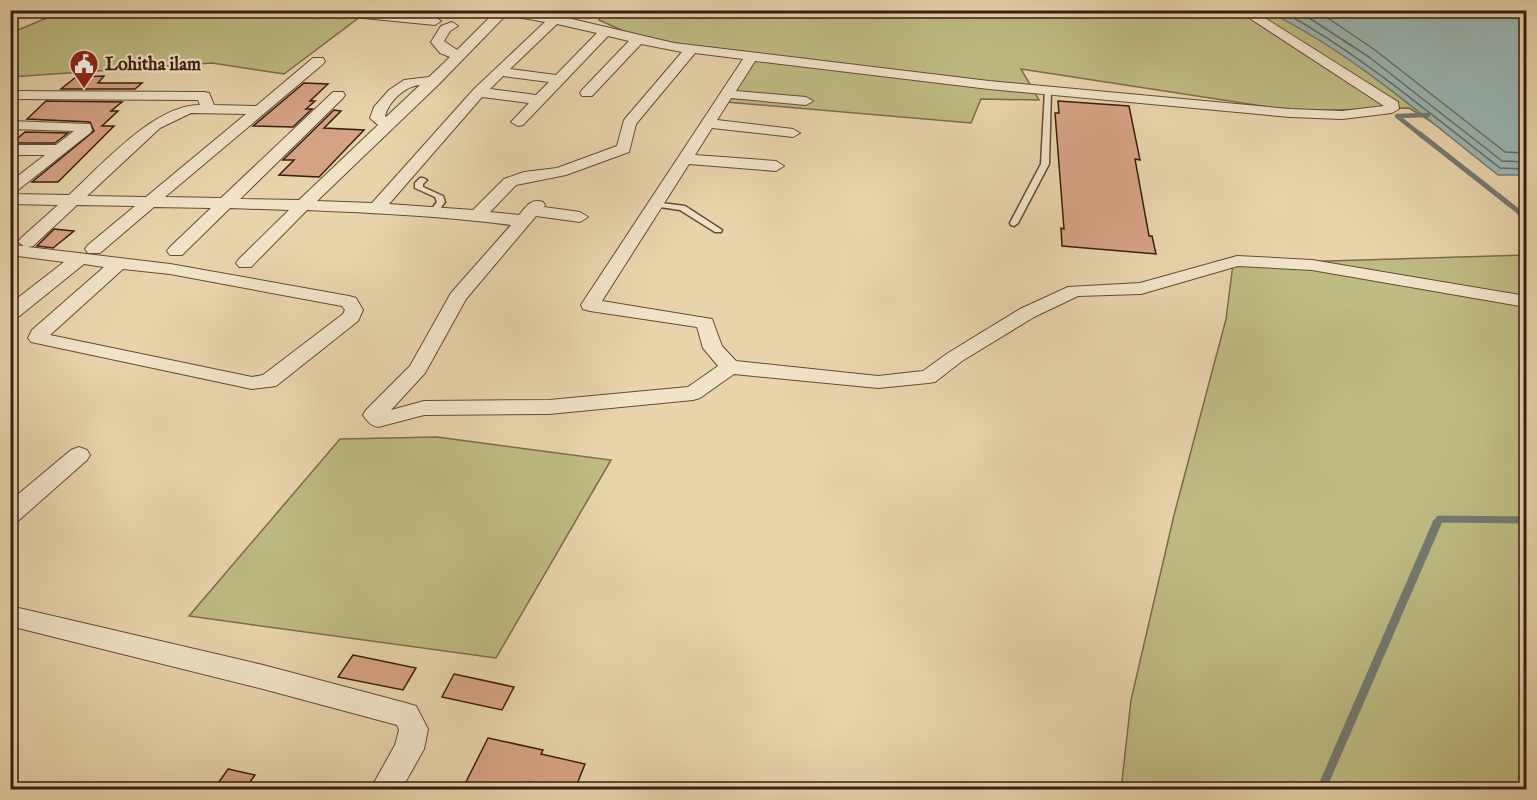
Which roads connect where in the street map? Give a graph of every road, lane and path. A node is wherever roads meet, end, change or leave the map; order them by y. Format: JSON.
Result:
{"nodes":[{"id":1,"x":25,"y":10,"type":"edge"},
{"id":2,"x":323,"y":10,"type":"edge"},
{"id":3,"x":1243,"y":10,"type":"edge"},
{"id":4,"x":502,"y":11,"type":"edge"},
{"id":5,"x":375,"y":13,"type":"edge"},
{"id":6,"x":10,"y":14,"type":"edge"},
{"id":7,"x":555,"y":19,"type":"junction"},
{"id":8,"x":435,"y":21,"type":"dead end"},
{"id":9,"x":452,"y":26,"type":"dead end"},
{"id":10,"x":605,"y":32,"type":"junction"},
{"id":11,"x":637,"y":39,"type":"junction"},
{"id":12,"x":691,"y":50,"type":"junction"},
{"id":13,"x":459,"y":56,"type":"junction"},
{"id":14,"x":750,"y":57,"type":"junction"},
{"id":15,"x":318,"y":61,"type":"dead end"},
{"id":16,"x":499,"y":72,"type":"junction"},
{"id":17,"x":559,"y":79,"type":"junction"},
{"id":18,"x":1048,"y":90,"type":"junction"},
{"id":19,"x":479,"y":92,"type":"junction"},
{"id":20,"x":587,"y":93,"type":"dead end"},
{"id":21,"x":727,"y":94,"type":"junction"},
{"id":22,"x":10,"y":95,"type":"edge"},
{"id":23,"x":338,"y":95,"type":"dead end"},
{"id":24,"x":540,"y":100,"type":"junction"},
{"id":25,"x":806,"y":101,"type":"dead end"},
{"id":26,"x":208,"y":108,"type":"junction"},
{"id":27,"x":260,"y":110,"type":"junction"},
{"id":28,"x":518,"y":122,"type":"dead end"},
{"id":29,"x":708,"y":123,"type":"junction"},
{"id":30,"x":10,"y":125,"type":"edge"},
{"id":31,"x":793,"y":133,"type":"dead end"},
{"id":32,"x":10,"y":150,"type":"edge"},
{"id":33,"x":58,"y":150,"type":"junction"},
{"id":34,"x":685,"y":159,"type":"junction"},
{"id":35,"x":776,"y":166,"type":"dead end"},
{"id":36,"x":423,"y":180,"type":"dead end"},
{"id":37,"x":10,"y":190,"type":"edge"},
{"id":38,"x":10,"y":199,"type":"edge"},
{"id":39,"x":74,"y":200,"type":"junction"},
{"id":40,"x":153,"y":201,"type":"junction"},
{"id":41,"x":227,"y":204,"type":"junction"},
{"id":42,"x":656,"y":204,"type":"junction"},
{"id":43,"x":302,"y":205,"type":"junction"},
{"id":44,"x":375,"y":210,"type":"junction"},
{"id":45,"x":434,"y":211,"type":"junction"},
{"id":46,"x":531,"y":212,"type":"junction"},
{"id":47,"x":477,"y":215,"type":"junction"},
{"id":48,"x":580,"y":217,"type":"dead end"},
{"id":49,"x":1014,"y":223,"type":"dead end"},
{"id":50,"x":718,"y":230,"type":"dead end"},
{"id":51,"x":27,"y":242,"type":"dead end"},
{"id":52,"x":10,"y":250,"type":"edge"},
{"id":53,"x":176,"y":251,"type":"dead end"},
{"id":54,"x":87,"y":254,"type":"junction"},
{"id":55,"x":245,"y":263,"type":"dead end"},
{"id":56,"x":118,"y":264,"type":"junction"},
{"id":57,"x":1527,"y":302,"type":"edge"},
{"id":58,"x":10,"y":314,"type":"edge"},
{"id":59,"x":730,"y":367,"type":"junction"},
{"id":60,"x":79,"y":455,"type":"dead end"},
{"id":61,"x":10,"y":515,"type":"edge"},
{"id":62,"x":10,"y":616,"type":"edge"},
{"id":63,"x":385,"y":789,"type":"edge"}],
"edges":[{"from":1,"to":6,"type":"street"},
{"from":2,"to":5,"type":"street"},
{"from":3,"to":18,"type":"street"},
{"from":4,"to":7,"type":"street"},
{"from":4,"to":13,"type":"street"},
{"from":5,"to":8,"type":"street"},
{"from":7,"to":10,"type":"street"},
{"from":7,"to":16,"type":"street"},
{"from":9,"to":13,"type":"street"},
{"from":10,"to":11,"type":"street"},
{"from":10,"to":17,"type":"street"},
{"from":11,"to":12,"type":"street"},
{"from":11,"to":20,"type":"street"},
{"from":12,"to":14,"type":"street"},
{"from":12,"to":47,"type":"street"},
{"from":13,"to":43,"type":"street"},
{"from":14,"to":18,"type":"street"},
{"from":14,"to":21,"type":"street"},
{"from":15,"to":27,"type":"street"},
{"from":16,"to":17,"type":"street"},
{"from":16,"to":19,"type":"street"},
{"from":17,"to":24,"type":"street"},
{"from":18,"to":49,"type":"lane"},
{"from":19,"to":24,"type":"street"},
{"from":19,"to":44,"type":"street"},
{"from":21,"to":25,"type":"street"},
{"from":21,"to":29,"type":"street"},
{"from":22,"to":26,"type":"street"},
{"from":23,"to":41,"type":"street"},
{"from":24,"to":28,"type":"street"},
{"from":26,"to":27,"type":"street"},
{"from":26,"to":39,"type":"street"},
{"from":27,"to":40,"type":"street"},
{"from":29,"to":31,"type":"street"},
{"from":29,"to":34,"type":"street"},
{"from":30,"to":33,"type":"street"},
{"from":32,"to":33,"type":"street"},
{"from":33,"to":37,"type":"street"},
{"from":34,"to":35,"type":"street"},
{"from":34,"to":42,"type":"street"},
{"from":36,"to":45,"type":"lane"},
{"from":38,"to":39,"type":"street"},
{"from":39,"to":40,"type":"street"},
{"from":39,"to":51,"type":"street"},
{"from":40,"to":41,"type":"street"},
{"from":40,"to":54,"type":"street"},
{"from":41,"to":43,"type":"street"},
{"from":41,"to":53,"type":"street"},
{"from":42,"to":50,"type":"lane"},
{"from":42,"to":59,"type":"street"},
{"from":43,"to":44,"type":"street"},
{"from":43,"to":55,"type":"street"},
{"from":44,"to":45,"type":"street"},
{"from":45,"to":47,"type":"street"},
{"from":46,"to":47,"type":"street"},
{"from":46,"to":48,"type":"street"},
{"from":46,"to":59,"type":"street"},
{"from":52,"to":54,"type":"street"},
{"from":54,"to":56,"type":"street"},
{"from":54,"to":58,"type":"street"},
{"from":56,"to":56,"type":"street"},
{"from":57,"to":59,"type":"street"},
{"from":60,"to":61,"type":"street"},
{"from":62,"to":63,"type":"street"}]}
